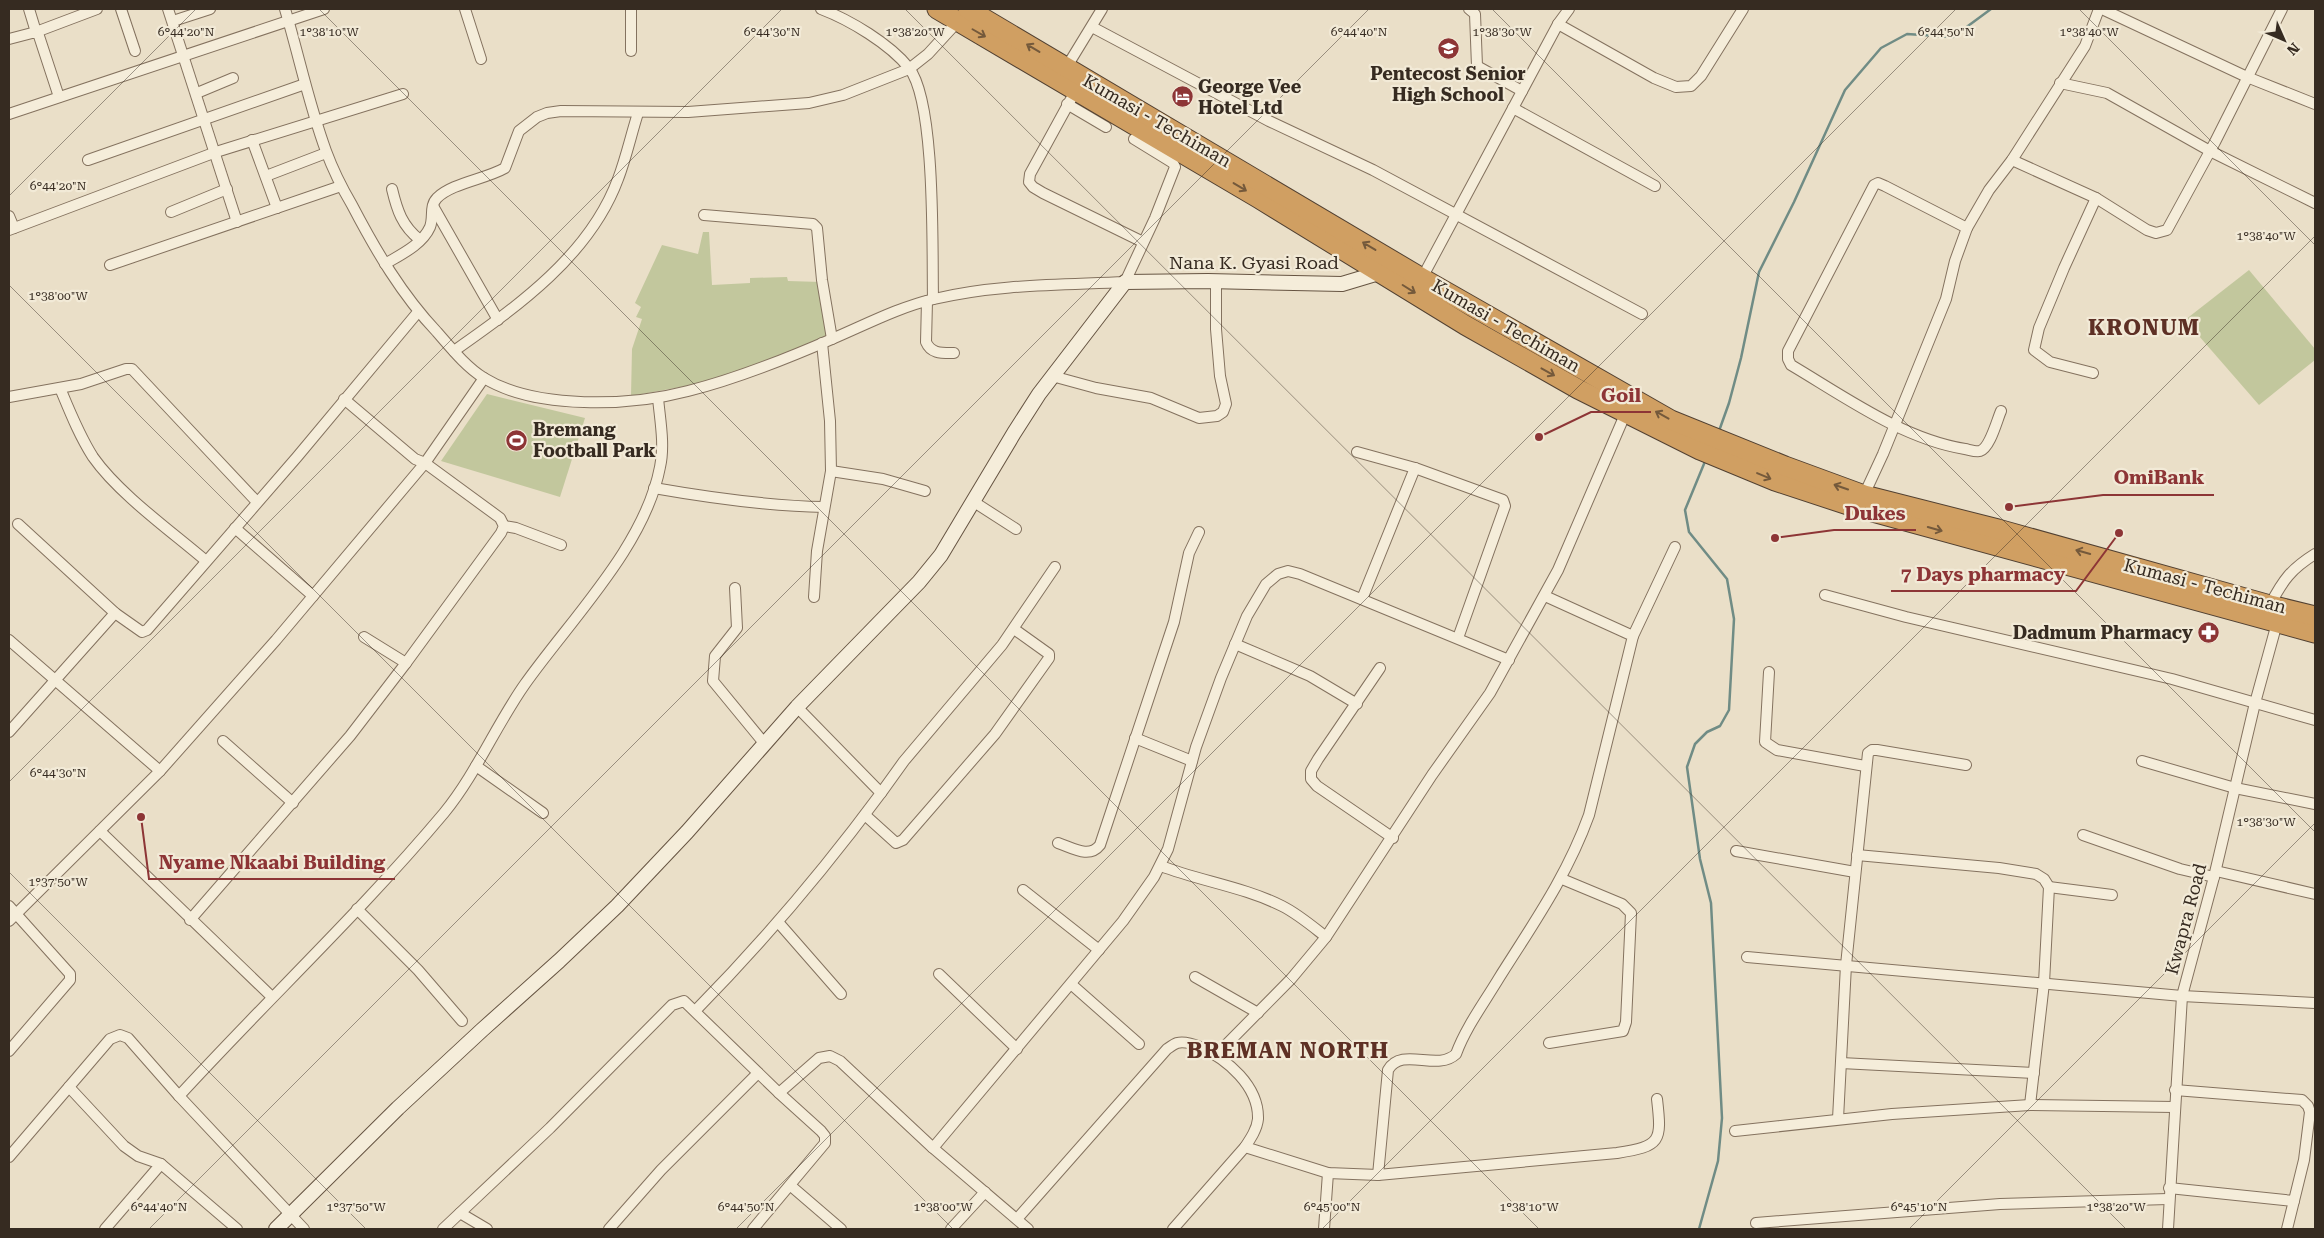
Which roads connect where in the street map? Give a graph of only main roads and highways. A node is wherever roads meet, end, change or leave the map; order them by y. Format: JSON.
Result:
{"nodes":[{"id":1,"x":937,"y":9,"type":"edge"},
{"id":2,"x":965,"y":13,"type":"edge"},
{"id":3,"x":1629,"y":406,"type":"junction"},
{"id":4,"x":1723,"y":450,"type":"junction"},
{"id":5,"x":2315,"y":616,"type":"edge"},
{"id":6,"x":2315,"y":633,"type":"edge"}],
"edges":[{"from":1,"to":2,"type":"highway"},
{"from":3,"to":2,"type":"highway","name":"Kumasi - Techiman","one_way":true},
{"from":2,"to":3,"type":"highway","one_way":true},
{"from":3,"to":4,"type":"highway"},
{"from":5,"to":4,"type":"highway","name":"Kumasi - Techiman","one_way":true},
{"from":4,"to":6,"type":"highway","one_way":true}]}
